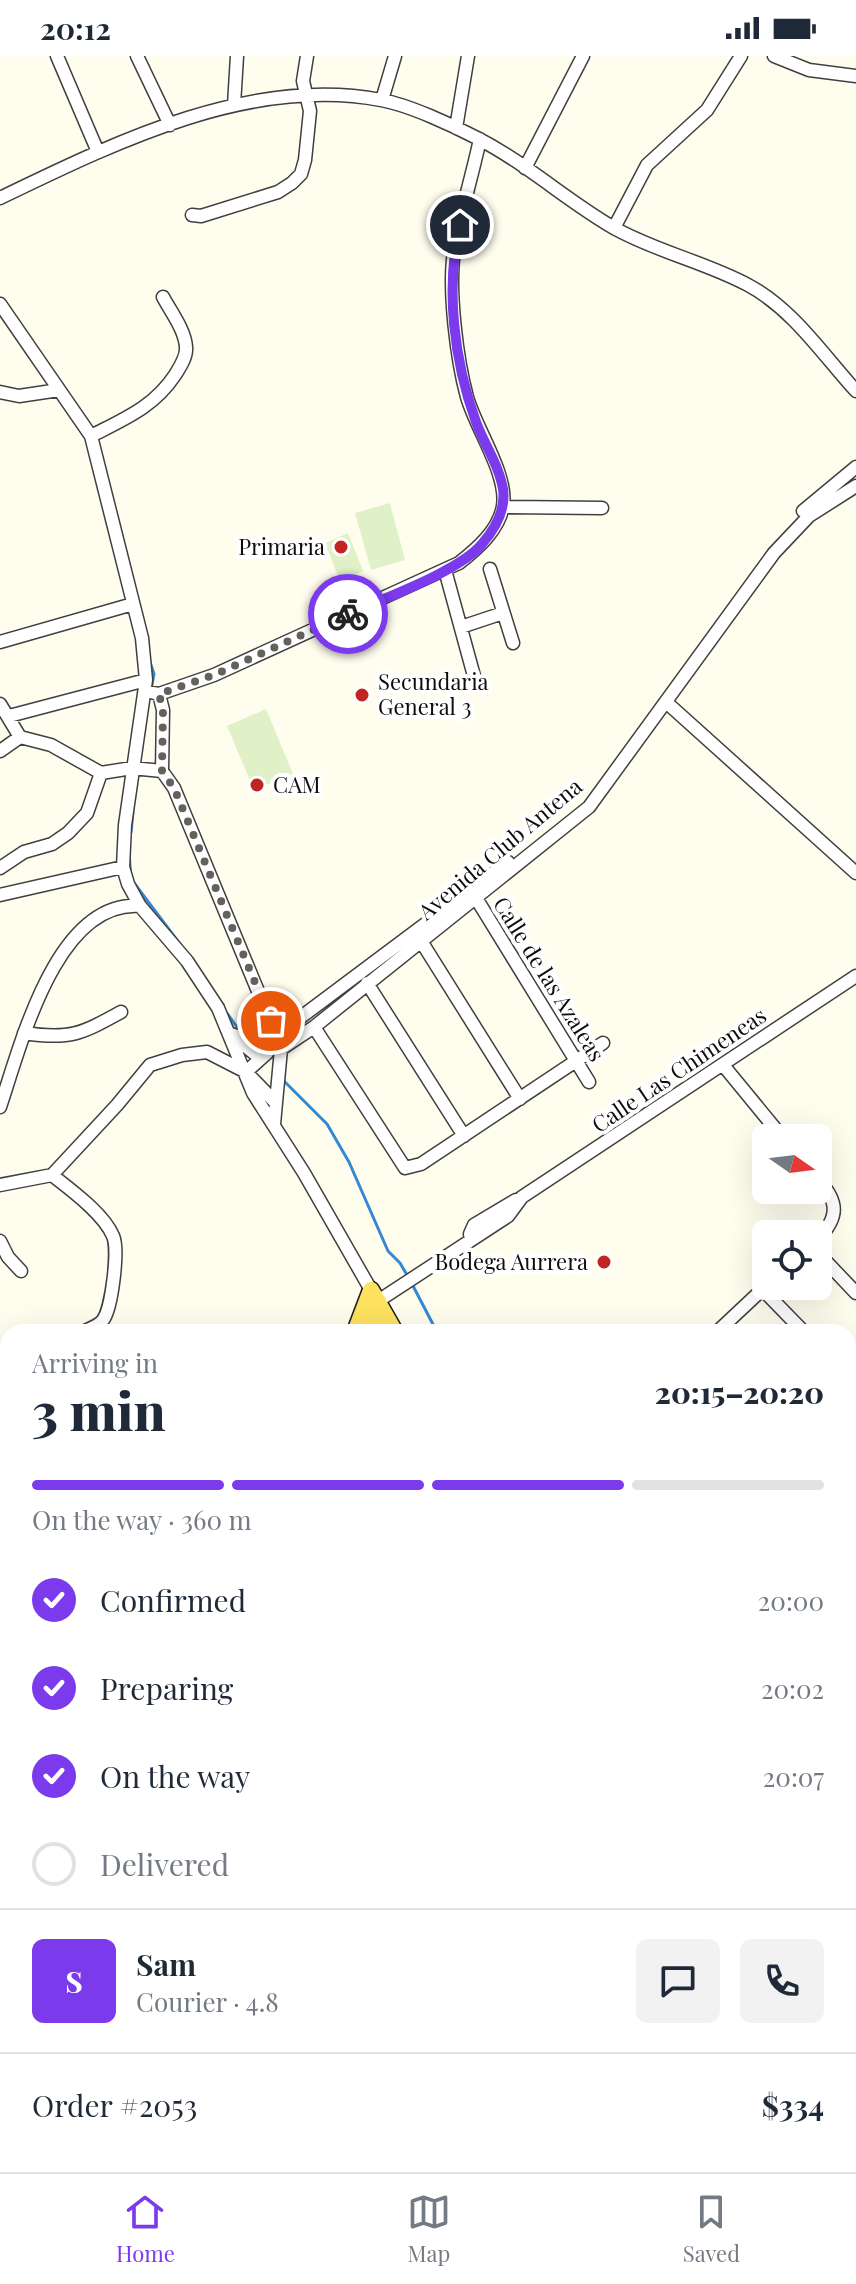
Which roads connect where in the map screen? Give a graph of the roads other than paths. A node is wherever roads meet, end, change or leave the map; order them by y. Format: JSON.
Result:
{"nodes":[{"id":1,"x":57,"y":56,"type":"edge"},
{"id":2,"x":137,"y":56,"type":"edge"},
{"id":3,"x":237,"y":56,"type":"edge"},
{"id":4,"x":307,"y":56,"type":"edge"},
{"id":5,"x":395,"y":56,"type":"edge"},
{"id":6,"x":468,"y":56,"type":"edge"},
{"id":7,"x":583,"y":56,"type":"edge"},
{"id":8,"x":741,"y":56,"type":"edge"},
{"id":9,"x":774,"y":56,"type":"edge"},
{"id":10,"x":856,"y":76,"type":"edge"},
{"id":11,"x":306,"y":94,"type":"junction"},
{"id":12,"x":382,"y":100,"type":"junction"},
{"id":13,"x":234,"y":105,"type":"junction"},
{"id":14,"x":170,"y":125,"type":"junction"},
{"id":15,"x":456,"y":128,"type":"junction"},
{"id":16,"x":480,"y":139,"type":"junction"},
{"id":17,"x":98,"y":152,"type":"junction"},
{"id":18,"x":525,"y":168,"type":"junction"},
{"id":19,"x":0,"y":198,"type":"edge"},
{"id":20,"x":192,"y":215,"type":"dead end"},
{"id":21,"x":614,"y":228,"type":"junction"},
{"id":22,"x":163,"y":297,"type":"dead end"},
{"id":23,"x":0,"y":304,"type":"edge"},
{"id":24,"x":59,"y":390,"type":"junction"},
{"id":25,"x":856,"y":391,"type":"edge"},
{"id":26,"x":0,"y":392,"type":"edge"},
{"id":27,"x":91,"y":436,"type":"junction"},
{"id":28,"x":856,"y":467,"type":"edge"},
{"id":29,"x":856,"y":486,"type":"edge"},
{"id":30,"x":503,"y":507,"type":"junction"},
{"id":31,"x":602,"y":508,"type":"dead end"},
{"id":32,"x":490,"y":569,"type":"dead end"},
{"id":33,"x":445,"y":570,"type":"junction"},
{"id":34,"x":133,"y":604,"type":"junction"},
{"id":35,"x":503,"y":613,"type":"junction"},
{"id":36,"x":461,"y":627,"type":"junction"},
{"id":37,"x":0,"y":642,"type":"edge"},
{"id":38,"x":513,"y":643,"type":"dead end"},
{"id":39,"x":474,"y":676,"type":"dead end"},
{"id":40,"x":146,"y":685,"type":"junction"},
{"id":41,"x":159,"y":694,"type":"junction"},
{"id":42,"x":666,"y":702,"type":"junction"},
{"id":43,"x":0,"y":704,"type":"edge"},
{"id":44,"x":9,"y":716,"type":"junction"},
{"id":45,"x":20,"y":737,"type":"junction"},
{"id":46,"x":0,"y":751,"type":"edge"},
{"id":47,"x":132,"y":768,"type":"junction"},
{"id":48,"x":162,"y":771,"type":"junction"},
{"id":49,"x":101,"y":773,"type":"junction"},
{"id":50,"x":123,"y":867,"type":"junction"},
{"id":51,"x":0,"y":868,"type":"edge"},
{"id":52,"x":856,"y":873,"type":"edge"},
{"id":53,"x":0,"y":895,"type":"edge"},
{"id":54,"x":476,"y":898,"type":"junction"},
{"id":55,"x":140,"y":906,"type":"junction"},
{"id":56,"x":421,"y":941,"type":"junction"},
{"id":57,"x":856,"y":976,"type":"edge"},
{"id":58,"x":367,"y":983,"type":"junction"},
{"id":59,"x":121,"y":1012,"type":"dead end"},
{"id":60,"x":271,"y":1021,"type":"junction"},
{"id":61,"x":314,"y":1027,"type":"junction"},
{"id":62,"x":24,"y":1033,"type":"junction"},
{"id":63,"x":277,"y":1035,"type":"junction"},
{"id":64,"x":236,"y":1036,"type":"junction"},
{"id":65,"x":603,"y":1043,"type":"dead end"},
{"id":66,"x":281,"y":1049,"type":"junction"},
{"id":67,"x":263,"y":1055,"type":"junction"},
{"id":68,"x":576,"y":1061,"type":"junction"},
{"id":69,"x":723,"y":1065,"type":"junction"},
{"id":70,"x":246,"y":1072,"type":"junction"},
{"id":71,"x":589,"y":1082,"type":"dead end"},
{"id":72,"x":520,"y":1099,"type":"junction"},
{"id":73,"x":275,"y":1102,"type":"junction"},
{"id":74,"x":0,"y":1107,"type":"edge"},
{"id":75,"x":274,"y":1124,"type":"junction"},
{"id":76,"x":771,"y":1124,"type":"edge"},
{"id":77,"x":464,"y":1136,"type":"junction"},
{"id":78,"x":52,"y":1175,"type":"junction"},
{"id":79,"x":0,"y":1185,"type":"edge"},
{"id":80,"x":832,"y":1198,"type":"edge"},
{"id":81,"x":832,"y":1221,"type":"edge"},
{"id":82,"x":0,"y":1241,"type":"edge"},
{"id":83,"x":832,"y":1268,"type":"edge"},
{"id":84,"x":21,"y":1271,"type":"dead end"},
{"id":85,"x":856,"y":1293,"type":"edge"},
{"id":86,"x":375,"y":1296,"type":"junction"},
{"id":87,"x":752,"y":1299,"type":"edge"},
{"id":88,"x":775,"y":1300,"type":"edge"},
{"id":89,"x":99,"y":1324,"type":"edge"},
{"id":90,"x":359,"y":1324,"type":"edge"},
{"id":91,"x":372,"y":1324,"type":"edge"},
{"id":92,"x":391,"y":1324,"type":"edge"},
{"id":93,"x":726,"y":1324,"type":"edge"},
{"id":94,"x":797,"y":1324,"type":"edge"},
{"id":95,"x":0,"y":2043,"type":"edge"},
{"id":96,"x":0,"y":2056,"type":"edge"}],
"edges":[{"from":1,"to":17,"type":"street"},
{"from":2,"to":14,"type":"street"},
{"from":3,"to":13,"type":"street"},
{"from":4,"to":11,"type":"street"},
{"from":5,"to":12,"type":"street"},
{"from":6,"to":15,"type":"street"},
{"from":7,"to":18,"type":"street"},
{"from":8,"to":21,"type":"street"},
{"from":9,"to":10,"type":"street"},
{"from":11,"to":12,"type":"street"},
{"from":11,"to":13,"type":"street"},
{"from":11,"to":20,"type":"street"},
{"from":12,"to":15,"type":"street"},
{"from":13,"to":14,"type":"street"},
{"from":14,"to":17,"type":"street"},
{"from":15,"to":16,"type":"street"},
{"from":16,"to":18,"type":"street"},
{"from":16,"to":30,"type":"street"},
{"from":17,"to":19,"type":"street"},
{"from":18,"to":21,"type":"street"},
{"from":21,"to":25,"type":"street"},
{"from":22,"to":27,"type":"street"},
{"from":23,"to":24,"type":"street"},
{"from":24,"to":26,"type":"street"},
{"from":24,"to":27,"type":"street"},
{"from":27,"to":34,"type":"street"},
{"from":28,"to":63,"type":"street","name":"Avenida Club Antena"},
{"from":29,"to":42,"type":"street","name":"Avenida Club Antena"},
{"from":30,"to":31,"type":"street"},
{"from":30,"to":33,"type":"street"},
{"from":32,"to":35,"type":"street"},
{"from":33,"to":36,"type":"street"},
{"from":33,"to":41,"type":"street"},
{"from":34,"to":37,"type":"street"},
{"from":34,"to":40,"type":"street"},
{"from":35,"to":36,"type":"street"},
{"from":35,"to":38,"type":"street"},
{"from":36,"to":39,"type":"street"},
{"from":40,"to":41,"type":"street"},
{"from":40,"to":44,"type":"street"},
{"from":40,"to":47,"type":"street"},
{"from":41,"to":48,"type":"street"},
{"from":42,"to":52,"type":"street"},
{"from":42,"to":54,"type":"street","name":"Avenida Club Antena"},
{"from":43,"to":44,"type":"street"},
{"from":44,"to":45,"type":"street"},
{"from":45,"to":46,"type":"street"},
{"from":45,"to":49,"type":"street"},
{"from":47,"to":48,"type":"street"},
{"from":47,"to":49,"type":"street"},
{"from":47,"to":50,"type":"street"},
{"from":48,"to":60,"type":"street"},
{"from":49,"to":51,"type":"street"},
{"from":50,"to":53,"type":"street"},
{"from":50,"to":55,"type":"street"},
{"from":54,"to":56,"type":"street","name":"Avenida Club Antena"},
{"from":54,"to":68,"type":"street","name":"Calle de las Azaleas"},
{"from":55,"to":62,"type":"street"},
{"from":55,"to":64,"type":"street"},
{"from":56,"to":58,"type":"street","name":"Avenida Club Antena"},
{"from":56,"to":72,"type":"street"},
{"from":57,"to":69,"type":"street","name":"Calle Las Chimeneas"},
{"from":58,"to":61,"type":"street","name":"Avenida Club Antena"},
{"from":58,"to":77,"type":"street"},
{"from":59,"to":62,"type":"street"},
{"from":60,"to":63,"type":"street"},
{"from":60,"to":64,"type":"street"},
{"from":61,"to":66,"type":"street","name":"Avenida Club Antena"},
{"from":61,"to":77,"type":"street"},
{"from":62,"to":74,"type":"street"},
{"from":63,"to":66,"type":"street"},
{"from":63,"to":67,"type":"street","name":"Avenida Club Antena"},
{"from":64,"to":67,"type":"street"},
{"from":64,"to":70,"type":"street"},
{"from":65,"to":68,"type":"street"},
{"from":66,"to":67,"type":"street","name":"Avenida Club Antena"},
{"from":66,"to":73,"type":"street"},
{"from":67,"to":70,"type":"street","name":"Avenida Club Antena"},
{"from":68,"to":71,"type":"street","name":"Calle de las Azaleas"},
{"from":68,"to":72,"type":"street"},
{"from":69,"to":76,"type":"street"},
{"from":69,"to":86,"type":"street","name":"Calle Las Chimeneas"},
{"from":70,"to":73,"type":"street"},
{"from":70,"to":75,"type":"street"},
{"from":70,"to":78,"type":"street"},
{"from":72,"to":77,"type":"street"},
{"from":73,"to":75,"type":"street"},
{"from":75,"to":86,"type":"street"},
{"from":78,"to":79,"type":"street"},
{"from":78,"to":89,"type":"street"},
{"from":80,"to":81,"type":"street"},
{"from":82,"to":84,"type":"street"},
{"from":83,"to":85,"type":"street"},
{"from":86,"to":90,"type":"main road"},
{"from":86,"to":91,"type":"main road"},
{"from":86,"to":92,"type":"main road"},
{"from":87,"to":93,"type":"street"},
{"from":88,"to":94,"type":"street"},
{"from":95,"to":96,"type":"main road"}]}
